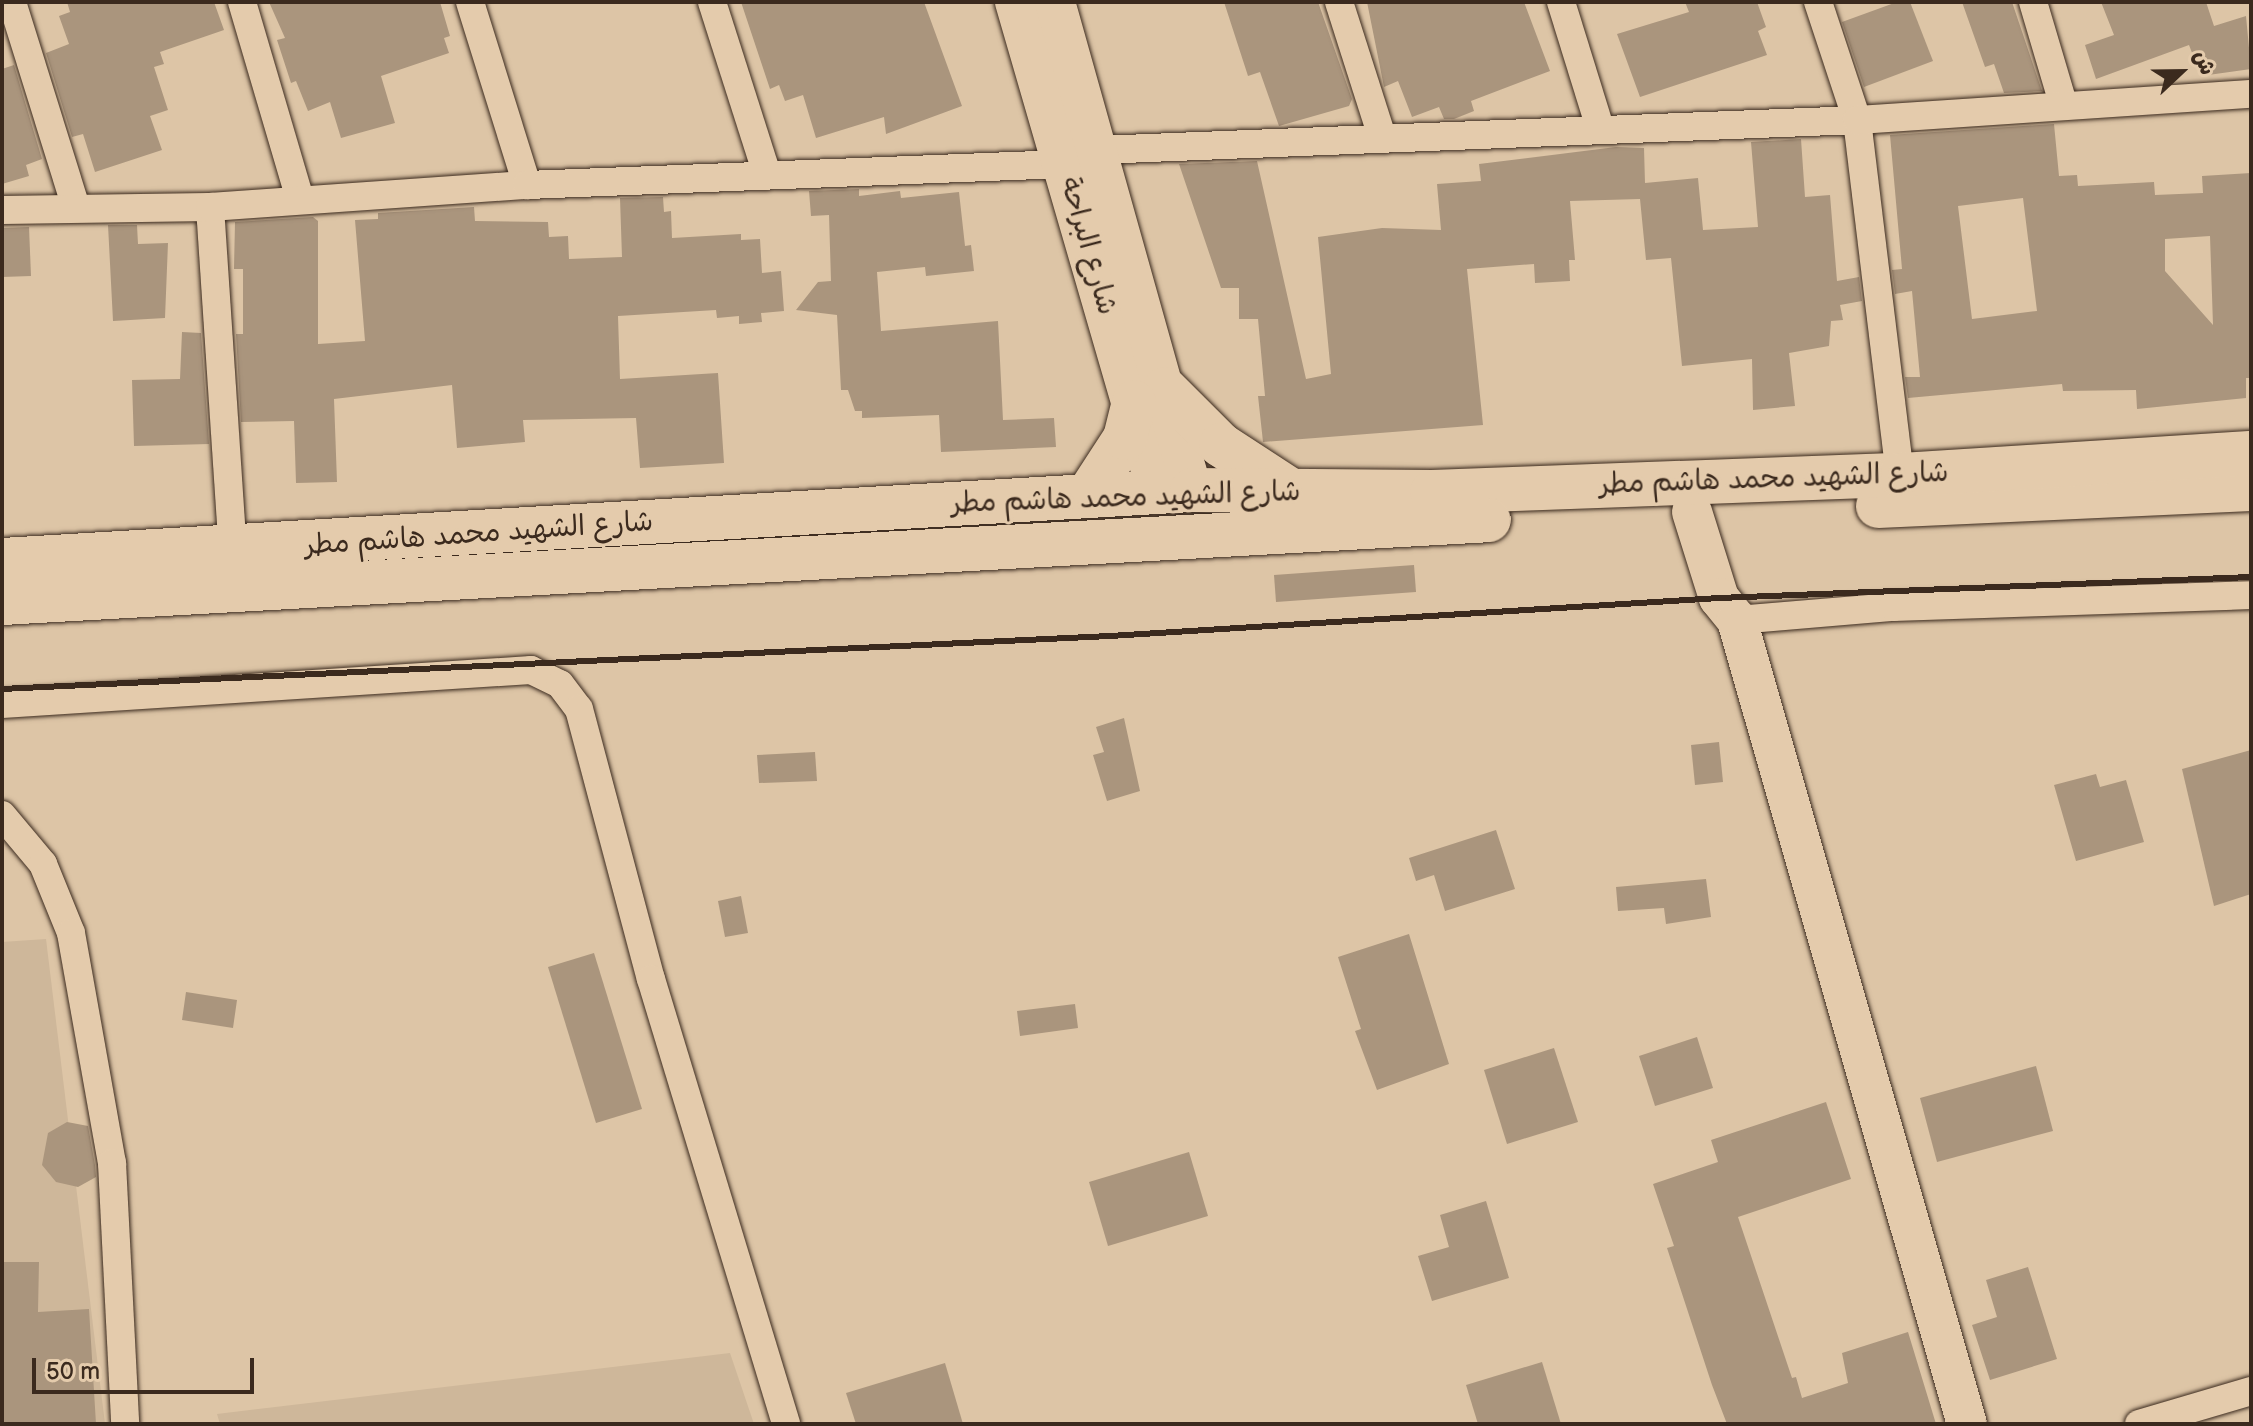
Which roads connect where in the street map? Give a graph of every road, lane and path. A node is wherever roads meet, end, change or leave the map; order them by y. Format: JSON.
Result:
{"nodes":[{"id":1,"x":12,"y":2,"type":"edge"},
{"id":2,"x":242,"y":2,"type":"edge"},
{"id":3,"x":470,"y":2,"type":"edge"},
{"id":4,"x":712,"y":2,"type":"edge"},
{"id":5,"x":1015,"y":2,"type":"edge"},
{"id":6,"x":1055,"y":2,"type":"edge"},
{"id":7,"x":1339,"y":2,"type":"edge"},
{"id":8,"x":1561,"y":2,"type":"edge"},
{"id":9,"x":1818,"y":2,"type":"edge"},
{"id":10,"x":2033,"y":2,"type":"edge"},
{"id":11,"x":2251,"y":94,"type":"edge"},
{"id":12,"x":2063,"y":103,"type":"junction"},
{"id":13,"x":1857,"y":120,"type":"junction"},
{"id":14,"x":1600,"y":128,"type":"junction"},
{"id":15,"x":1382,"y":137,"type":"junction"},
{"id":16,"x":1080,"y":157,"type":"junction"},
{"id":17,"x":767,"y":174,"type":"junction"},
{"id":18,"x":527,"y":185,"type":"junction"},
{"id":19,"x":300,"y":199,"type":"junction"},
{"id":20,"x":76,"y":207,"type":"junction"},
{"id":21,"x":210,"y":207,"type":"junction"},
{"id":22,"x":2,"y":210,"type":"edge"},
{"id":23,"x":1149,"y":396,"type":"junction"},
{"id":24,"x":2251,"y":453,"type":"edge"},
{"id":25,"x":1900,"y":475,"type":"junction"},
{"id":26,"x":2251,"y":489,"type":"edge"},
{"id":27,"x":1175,"y":490,"type":"junction"},
{"id":28,"x":1290,"y":490,"type":"junction"},
{"id":29,"x":1088,"y":495,"type":"junction"},
{"id":30,"x":1692,"y":512,"type":"junction"},
{"id":31,"x":233,"y":550,"type":"junction"},
{"id":32,"x":2,"y":560,"type":"edge"},
{"id":33,"x":2251,"y":595,"type":"edge"},
{"id":34,"x":2,"y":603,"type":"edge"},
{"id":35,"x":1737,"y":620,"type":"junction"},
{"id":36,"x":2,"y":704,"type":"edge"},
{"id":37,"x":2,"y":815,"type":"edge"},
{"id":38,"x":2251,"y":1391,"type":"edge"},
{"id":39,"x":125,"y":1424,"type":"edge"},
{"id":40,"x":786,"y":1424,"type":"edge"},
{"id":41,"x":1967,"y":1424,"type":"edge"},
{"id":42,"x":2139,"y":1424,"type":"edge"}],
"edges":[{"from":1,"to":20,"type":"street"},
{"from":2,"to":19,"type":"street"},
{"from":3,"to":18,"type":"street"},
{"from":4,"to":17,"type":"street"},
{"from":5,"to":16,"type":"street","name":"شارع البراحة"},
{"from":6,"to":16,"type":"street","name":"شارع البراحة"},
{"from":7,"to":15,"type":"street"},
{"from":8,"to":14,"type":"street"},
{"from":9,"to":13,"type":"street"},
{"from":10,"to":12,"type":"street"},
{"from":11,"to":12,"type":"street"},
{"from":12,"to":13,"type":"street"},
{"from":13,"to":14,"type":"street"},
{"from":13,"to":25,"type":"street"},
{"from":14,"to":15,"type":"street"},
{"from":15,"to":16,"type":"street"},
{"from":16,"to":17,"type":"street"},
{"from":16,"to":23,"type":"street","name":"شارع البراحة"},
{"from":17,"to":18,"type":"street"},
{"from":18,"to":19,"type":"street"},
{"from":19,"to":21,"type":"street"},
{"from":20,"to":21,"type":"street"},
{"from":20,"to":22,"type":"street"},
{"from":21,"to":31,"type":"street"},
{"from":23,"to":27,"type":"street","name":"شارع البراحة"},
{"from":23,"to":28,"type":"main road"},
{"from":23,"to":29,"type":"main road"},
{"from":24,"to":25,"type":"main road","name":"شارع الشهيد محمد هاشم مطر"},
{"from":25,"to":28,"type":"main road","name":"شارع الشهيد محمد هاشم مطر"},
{"from":26,"to":30,"type":"main road","name":"شارع الشهيد محمد هاشم مطر"},
{"from":27,"to":28,"type":"main road","name":"شارع الشهيد محمد هاشم مطر"},
{"from":27,"to":29,"type":"main road","name":"شارع الشهيد محمد هاشم مطر"},
{"from":29,"to":31,"type":"main road","name":"شارع الشهيد محمد هاشم مطر"},
{"from":30,"to":34,"type":"main road","name":"شارع الشهيد محمد هاشم مطر"},
{"from":30,"to":35,"type":"street"},
{"from":31,"to":32,"type":"main road","name":"شارع الشهيد محمد هاشم مطر"},
{"from":33,"to":35,"type":"street"},
{"from":35,"to":41,"type":"street"},
{"from":36,"to":40,"type":"street"},
{"from":37,"to":39,"type":"street"},
{"from":38,"to":42,"type":"street"}]}
